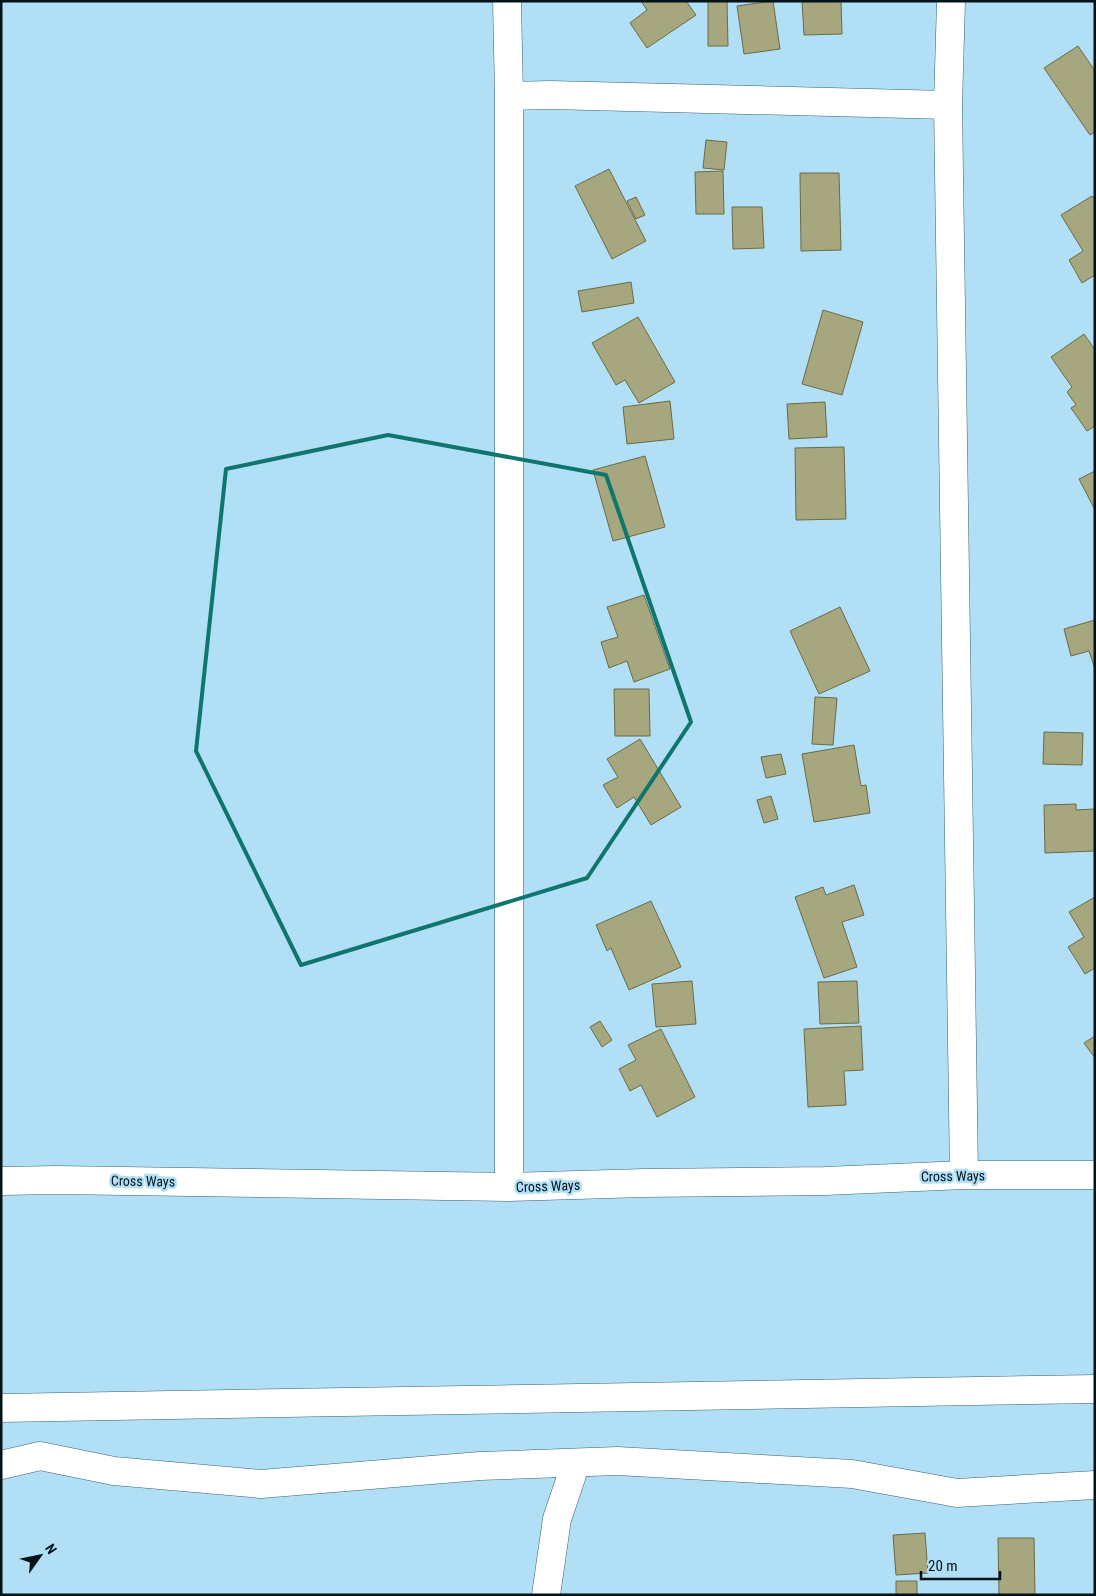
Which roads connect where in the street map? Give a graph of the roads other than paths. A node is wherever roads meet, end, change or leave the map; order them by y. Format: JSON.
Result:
{"nodes":[{"id":1,"x":507,"y":1,"type":"edge"},
{"id":2,"x":951,"y":1,"type":"edge"},
{"id":3,"x":510,"y":96,"type":"junction"},
{"id":4,"x":948,"y":105,"type":"junction"},
{"id":5,"x":964,"y":1175,"type":"junction"},
{"id":6,"x":1095,"y":1175,"type":"edge"},
{"id":7,"x":1,"y":1181,"type":"edge"},
{"id":8,"x":509,"y":1188,"type":"junction"},
{"id":9,"x":1095,"y":1389,"type":"edge"},
{"id":10,"x":1,"y":1408,"type":"edge"},
{"id":11,"x":576,"y":1463,"type":"junction"},
{"id":12,"x":1,"y":1465,"type":"edge"},
{"id":13,"x":1095,"y":1485,"type":"edge"},
{"id":14,"x":546,"y":1595,"type":"edge"}],
"edges":[{"from":1,"to":3,"type":"main road"},
{"from":2,"to":4,"type":"main road"},
{"from":3,"to":4,"type":"main road"},
{"from":3,"to":8,"type":"main road"},
{"from":4,"to":5,"type":"main road"},
{"from":5,"to":6,"type":"main road","name":"Cross Ways"},
{"from":5,"to":8,"type":"main road","name":"Cross Ways"},
{"from":7,"to":8,"type":"main road","name":"Cross Ways"},
{"from":9,"to":10,"type":"main road"},
{"from":11,"to":12,"type":"main road"},
{"from":11,"to":13,"type":"main road"},
{"from":11,"to":14,"type":"main road"}]}
